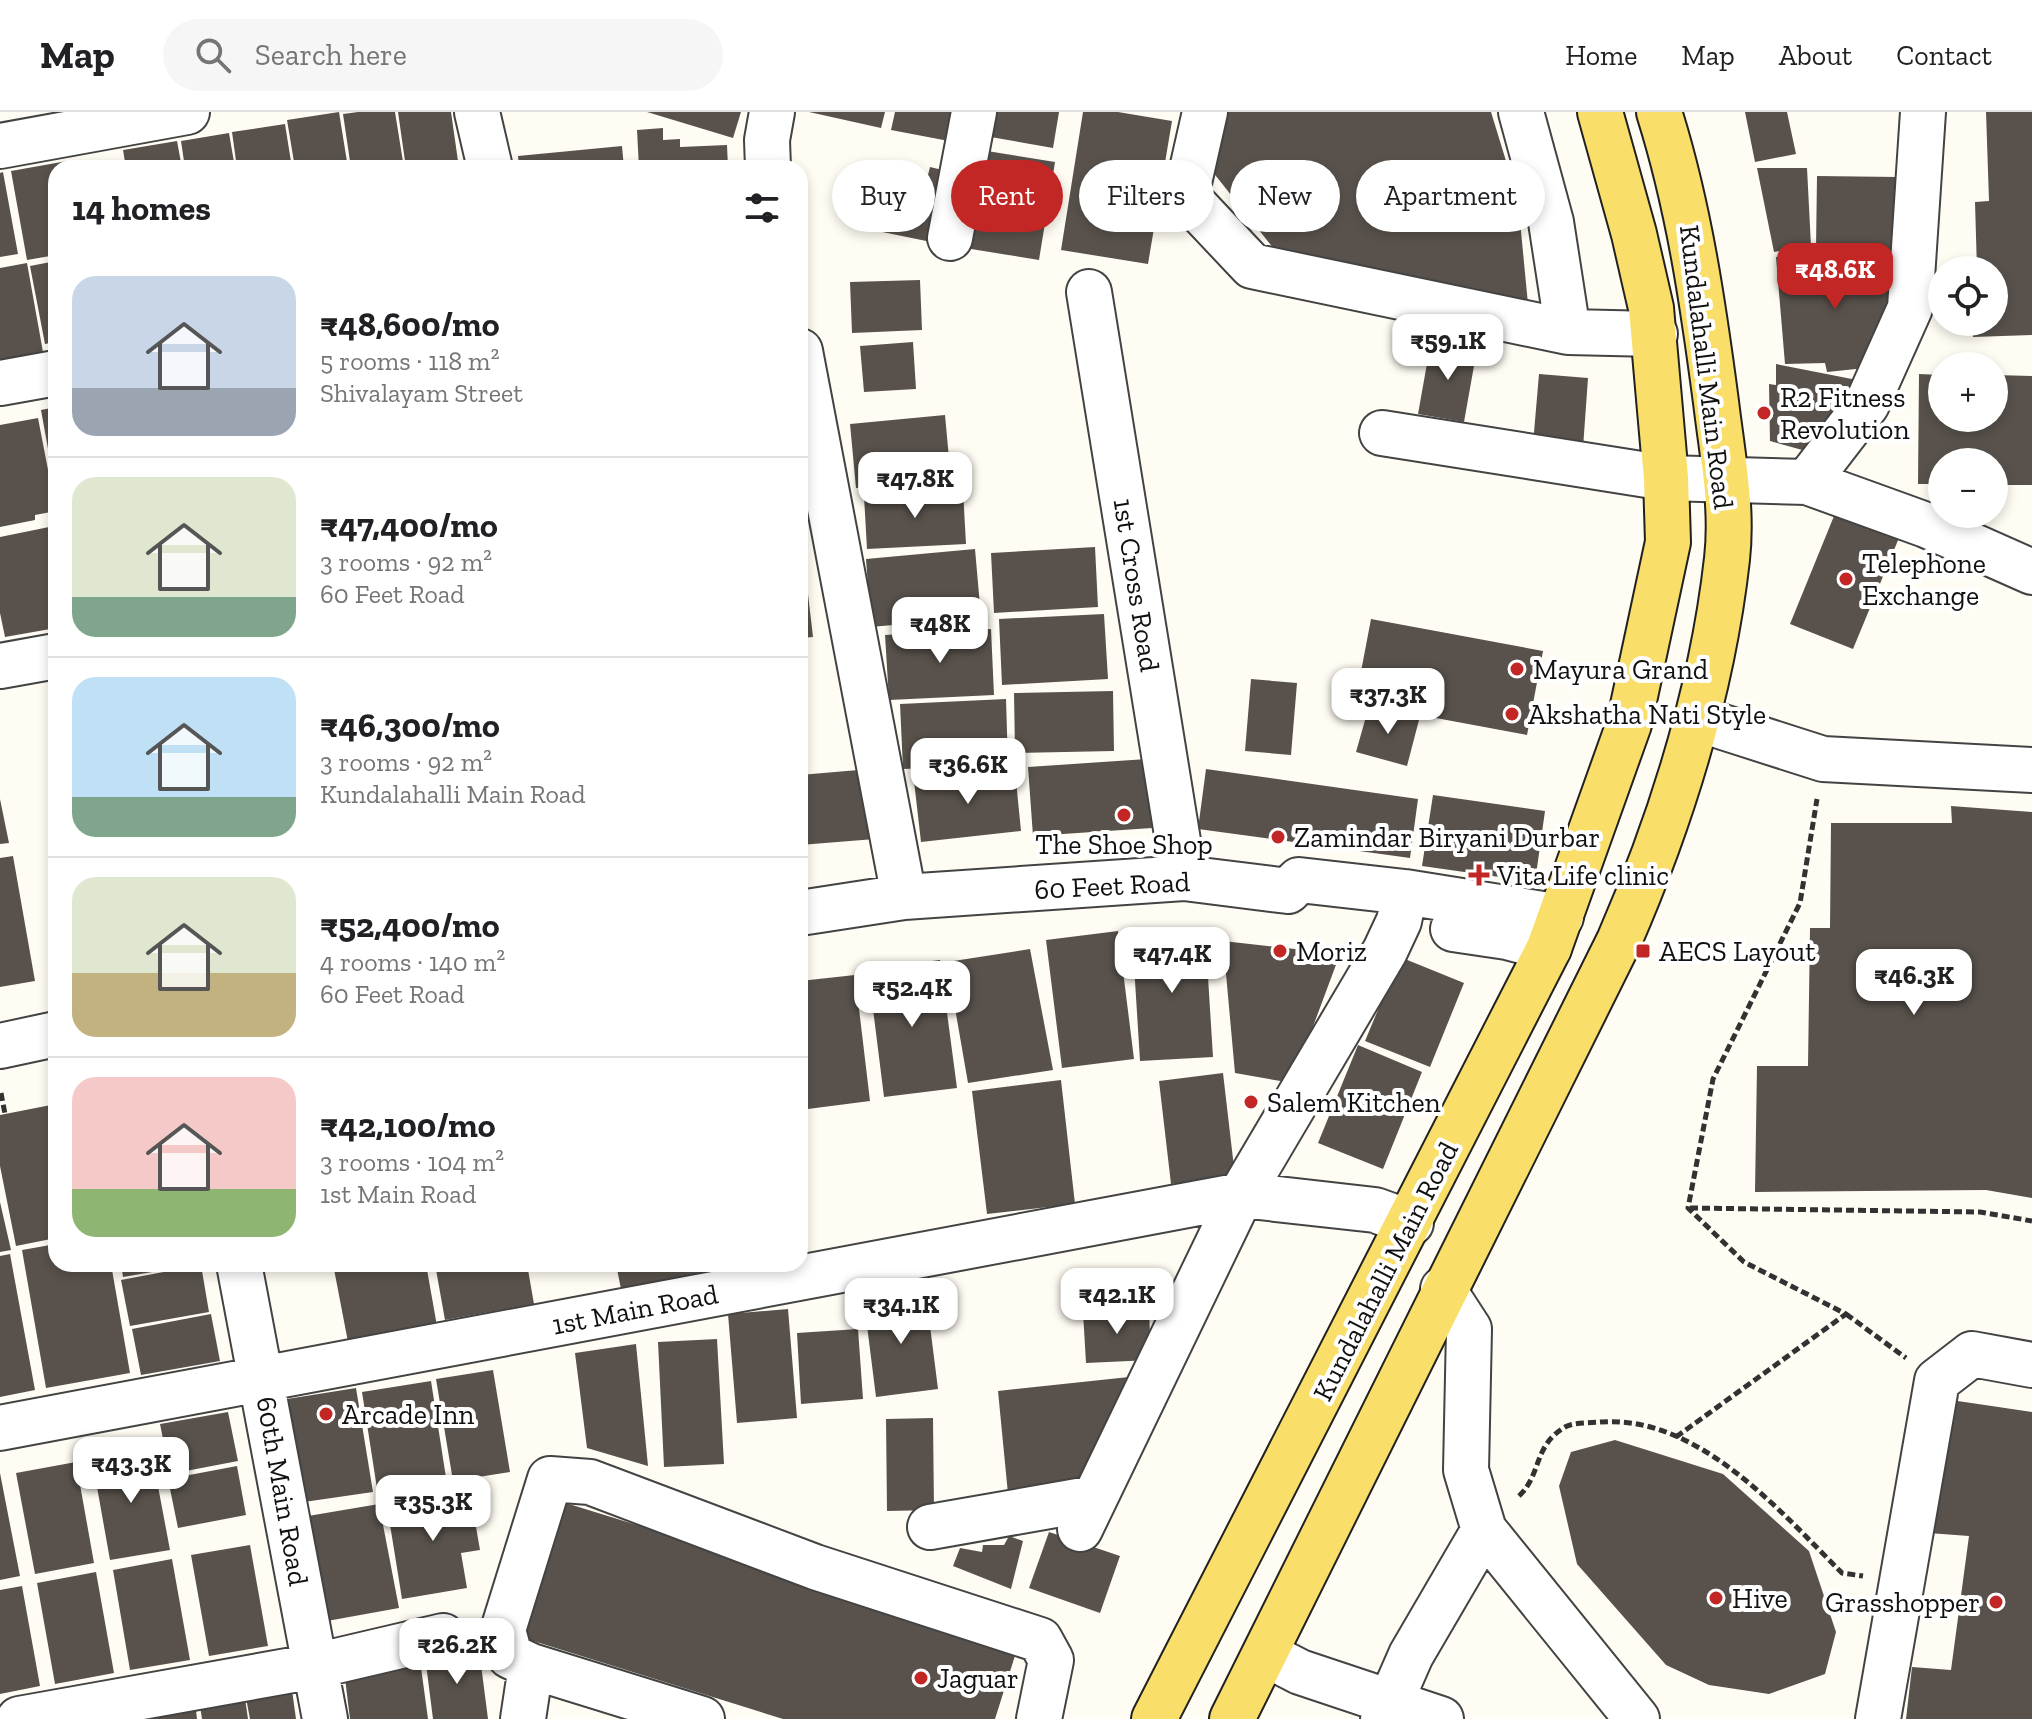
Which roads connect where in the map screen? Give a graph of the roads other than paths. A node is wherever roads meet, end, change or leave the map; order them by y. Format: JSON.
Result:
{"nodes":[{"id":1,"x":187,"y":112,"type":"edge"},
{"id":2,"x":477,"y":112,"type":"edge"},
{"id":3,"x":772,"y":112,"type":"edge"},
{"id":4,"x":974,"y":112,"type":"edge"},
{"id":5,"x":1205,"y":112,"type":"edge"},
{"id":6,"x":1521,"y":112,"type":"edge"},
{"id":7,"x":1600,"y":112,"type":"edge"},
{"id":8,"x":1659,"y":112,"type":"edge"},
{"id":9,"x":1923,"y":112,"type":"edge"},
{"id":10,"x":0,"y":146,"type":"edge"},
{"id":11,"x":488,"y":160,"type":"edge"},
{"id":12,"x":768,"y":160,"type":"edge"},
{"id":13,"x":950,"y":238,"type":"dead end"},
{"id":14,"x":1089,"y":292,"type":"dead end"},
{"id":15,"x":1568,"y":332,"type":"junction"},
{"id":16,"x":1655,"y":334,"type":"junction"},
{"id":17,"x":48,"y":374,"type":"edge"},
{"id":18,"x":0,"y":383,"type":"edge"},
{"id":19,"x":808,"y":393,"type":"edge"},
{"id":20,"x":1382,"y":433,"type":"dead end"},
{"id":21,"x":1666,"y":478,"type":"junction"},
{"id":22,"x":1726,"y":481,"type":"junction"},
{"id":23,"x":1807,"y":482,"type":"junction"},
{"id":24,"x":2032,"y":572,"type":"edge"},
{"id":25,"x":48,"y":657,"type":"edge"},
{"id":26,"x":0,"y":666,"type":"edge"},
{"id":27,"x":1698,"y":719,"type":"junction"},
{"id":28,"x":2032,"y":770,"type":"edge"},
{"id":29,"x":1184,"y":878,"type":"junction"},
{"id":30,"x":904,"y":897,"type":"junction"},
{"id":31,"x":1402,"y":907,"type":"junction"},
{"id":32,"x":808,"y":912,"type":"edge"},
{"id":33,"x":1555,"y":932,"type":"junction"},
{"id":34,"x":48,"y":1036,"type":"edge"},
{"id":35,"x":0,"y":1046,"type":"edge"},
{"id":36,"x":1241,"y":1195,"type":"junction"},
{"id":37,"x":1411,"y":1223,"type":"junction"},
{"id":38,"x":241,"y":1272,"type":"edge"},
{"id":39,"x":1443,"y":1289,"type":"junction"},
{"id":40,"x":2032,"y":1365,"type":"edge"},
{"id":41,"x":262,"y":1380,"type":"junction"},
{"id":42,"x":0,"y":1428,"type":"edge"},
{"id":43,"x":930,"y":1527,"type":"dead end"},
{"id":44,"x":1484,"y":1530,"type":"junction"},
{"id":45,"x":443,"y":1636,"type":"dead end"},
{"id":46,"x":1265,"y":1654,"type":"junction"},
{"id":47,"x":315,"y":1666,"type":"junction"},
{"id":48,"x":531,"y":1666,"type":"junction"},
{"id":49,"x":1386,"y":1710,"type":"edge"},
{"id":50,"x":19,"y":1719,"type":"edge"},
{"id":51,"x":325,"y":1719,"type":"edge"},
{"id":52,"x":523,"y":1719,"type":"edge"},
{"id":53,"x":702,"y":1719,"type":"edge"},
{"id":54,"x":1039,"y":1719,"type":"edge"},
{"id":55,"x":1154,"y":1719,"type":"edge"},
{"id":56,"x":1232,"y":1719,"type":"edge"},
{"id":57,"x":1441,"y":1719,"type":"edge"},
{"id":58,"x":1637,"y":1719,"type":"edge"},
{"id":59,"x":1878,"y":1719,"type":"edge"}],
"edges":[{"from":1,"to":10,"type":"street"},
{"from":2,"to":11,"type":"street"},
{"from":3,"to":12,"type":"street"},
{"from":4,"to":13,"type":"street"},
{"from":5,"to":15,"type":"street"},
{"from":6,"to":15,"type":"street"},
{"from":7,"to":16,"type":"main road","name":"Kundalahalli Main Road"},
{"from":8,"to":22,"type":"main road","name":"Kundalahalli Main Road"},
{"from":9,"to":23,"type":"street"},
{"from":14,"to":29,"type":"street","name":"1st Cross Road"},
{"from":15,"to":16,"type":"street"},
{"from":16,"to":21,"type":"main road","name":"Kundalahalli Main Road"},
{"from":17,"to":18,"type":"street"},
{"from":19,"to":30,"type":"street"},
{"from":20,"to":21,"type":"street"},
{"from":21,"to":22,"type":"street"},
{"from":21,"to":33,"type":"main road","name":"Kundalahalli Main Road"},
{"from":22,"to":23,"type":"street"},
{"from":22,"to":27,"type":"main road","name":"Kundalahalli Main Road"},
{"from":23,"to":24,"type":"street"},
{"from":25,"to":26,"type":"street"},
{"from":27,"to":28,"type":"street"},
{"from":27,"to":39,"type":"main road","name":"Kundalahalli Main Road"},
{"from":29,"to":30,"type":"street","name":"60 Feet Road"},
{"from":29,"to":31,"type":"street","name":"60 Feet Road"},
{"from":30,"to":32,"type":"street","name":"60 Feet Road"},
{"from":31,"to":33,"type":"street"},
{"from":31,"to":36,"type":"street"},
{"from":33,"to":37,"type":"main road","name":"Kundalahalli Main Road"},
{"from":34,"to":35,"type":"street"},
{"from":36,"to":37,"type":"street","name":"1st Main Road"},
{"from":36,"to":41,"type":"street","name":"1st Main Road"},
{"from":36,"to":43,"type":"street"},
{"from":37,"to":55,"type":"main road","name":"Kundalahalli Main Road"},
{"from":38,"to":41,"type":"street","name":"60th Main Road"},
{"from":39,"to":44,"type":"street"},
{"from":39,"to":46,"type":"main road","name":"Kundalahalli Main Road"},
{"from":40,"to":59,"type":"street"},
{"from":41,"to":42,"type":"street","name":"1st Main Road"},
{"from":41,"to":47,"type":"street","name":"60th Main Road"},
{"from":44,"to":49,"type":"street"},
{"from":44,"to":58,"type":"street"},
{"from":45,"to":47,"type":"street"},
{"from":46,"to":49,"type":"street"},
{"from":46,"to":56,"type":"main road","name":"Kundalahalli Main Road"},
{"from":47,"to":50,"type":"street"},
{"from":47,"to":51,"type":"street","name":"60th Main Road"},
{"from":48,"to":52,"type":"street"},
{"from":48,"to":53,"type":"street"},
{"from":48,"to":54,"type":"street"},
{"from":49,"to":57,"type":"street"}]}
